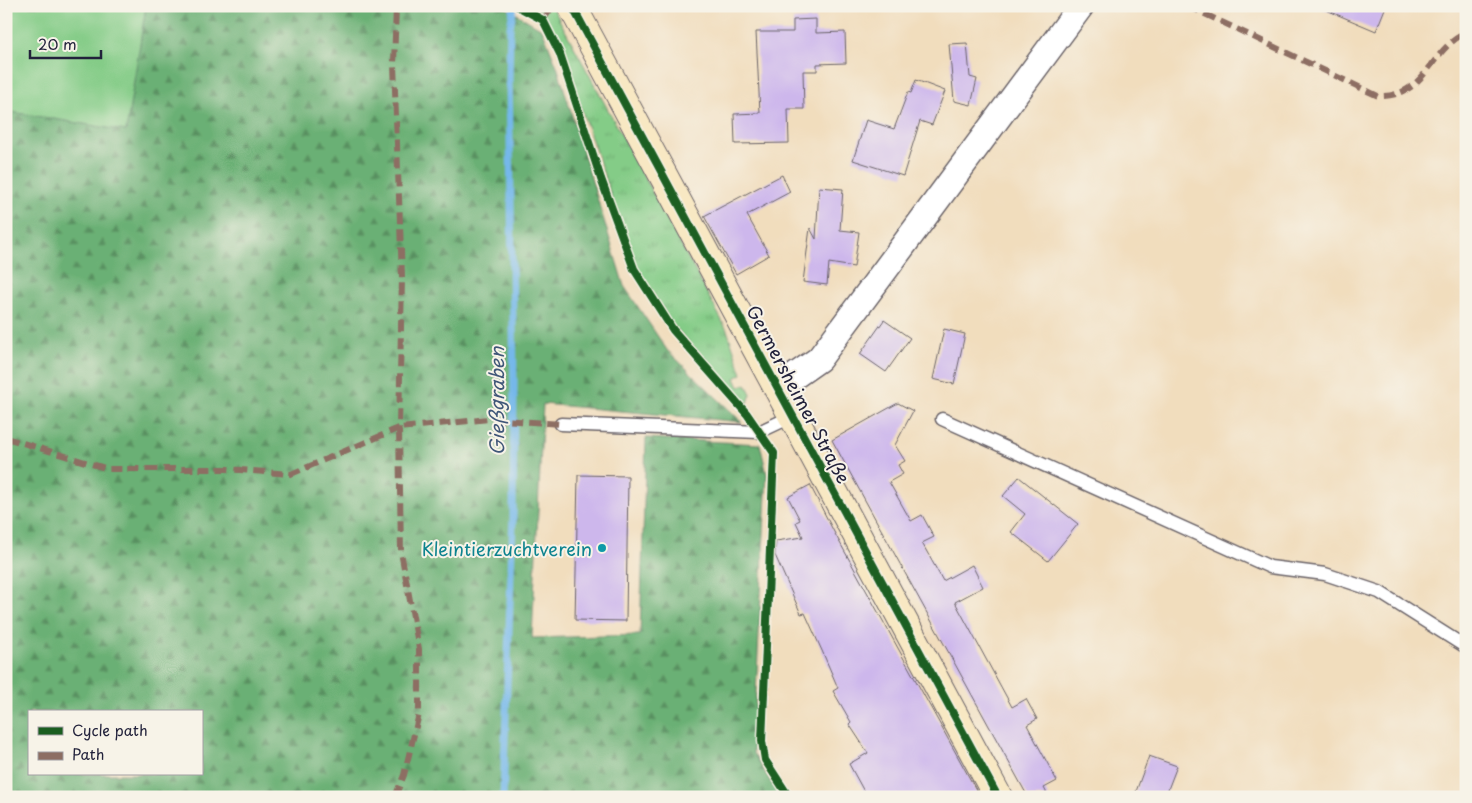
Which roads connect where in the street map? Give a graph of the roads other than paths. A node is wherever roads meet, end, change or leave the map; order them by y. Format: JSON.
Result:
{"nodes":[{"id":1,"x":572,"y":6,"type":"edge"},
{"id":2,"x":1081,"y":6,"type":"edge"},
{"id":3,"x":778,"y":387,"type":"junction"},
{"id":4,"x":793,"y":416,"type":"junction"},
{"id":5,"x":942,"y":419,"type":"dead end"},
{"id":6,"x":561,"y":424,"type":"dead end"},
{"id":7,"x":1466,"y":647,"type":"edge"},
{"id":8,"x":998,"y":797,"type":"edge"}],
"edges":[{"from":1,"to":3,"type":"street","name":"Germersheimer Straße"},
{"from":2,"to":3,"type":"street"},
{"from":3,"to":4,"type":"street","name":"Germersheimer Straße"},
{"from":4,"to":6,"type":"lane"},
{"from":4,"to":8,"type":"street","name":"Germersheimer Straße"},
{"from":5,"to":7,"type":"lane"}]}
